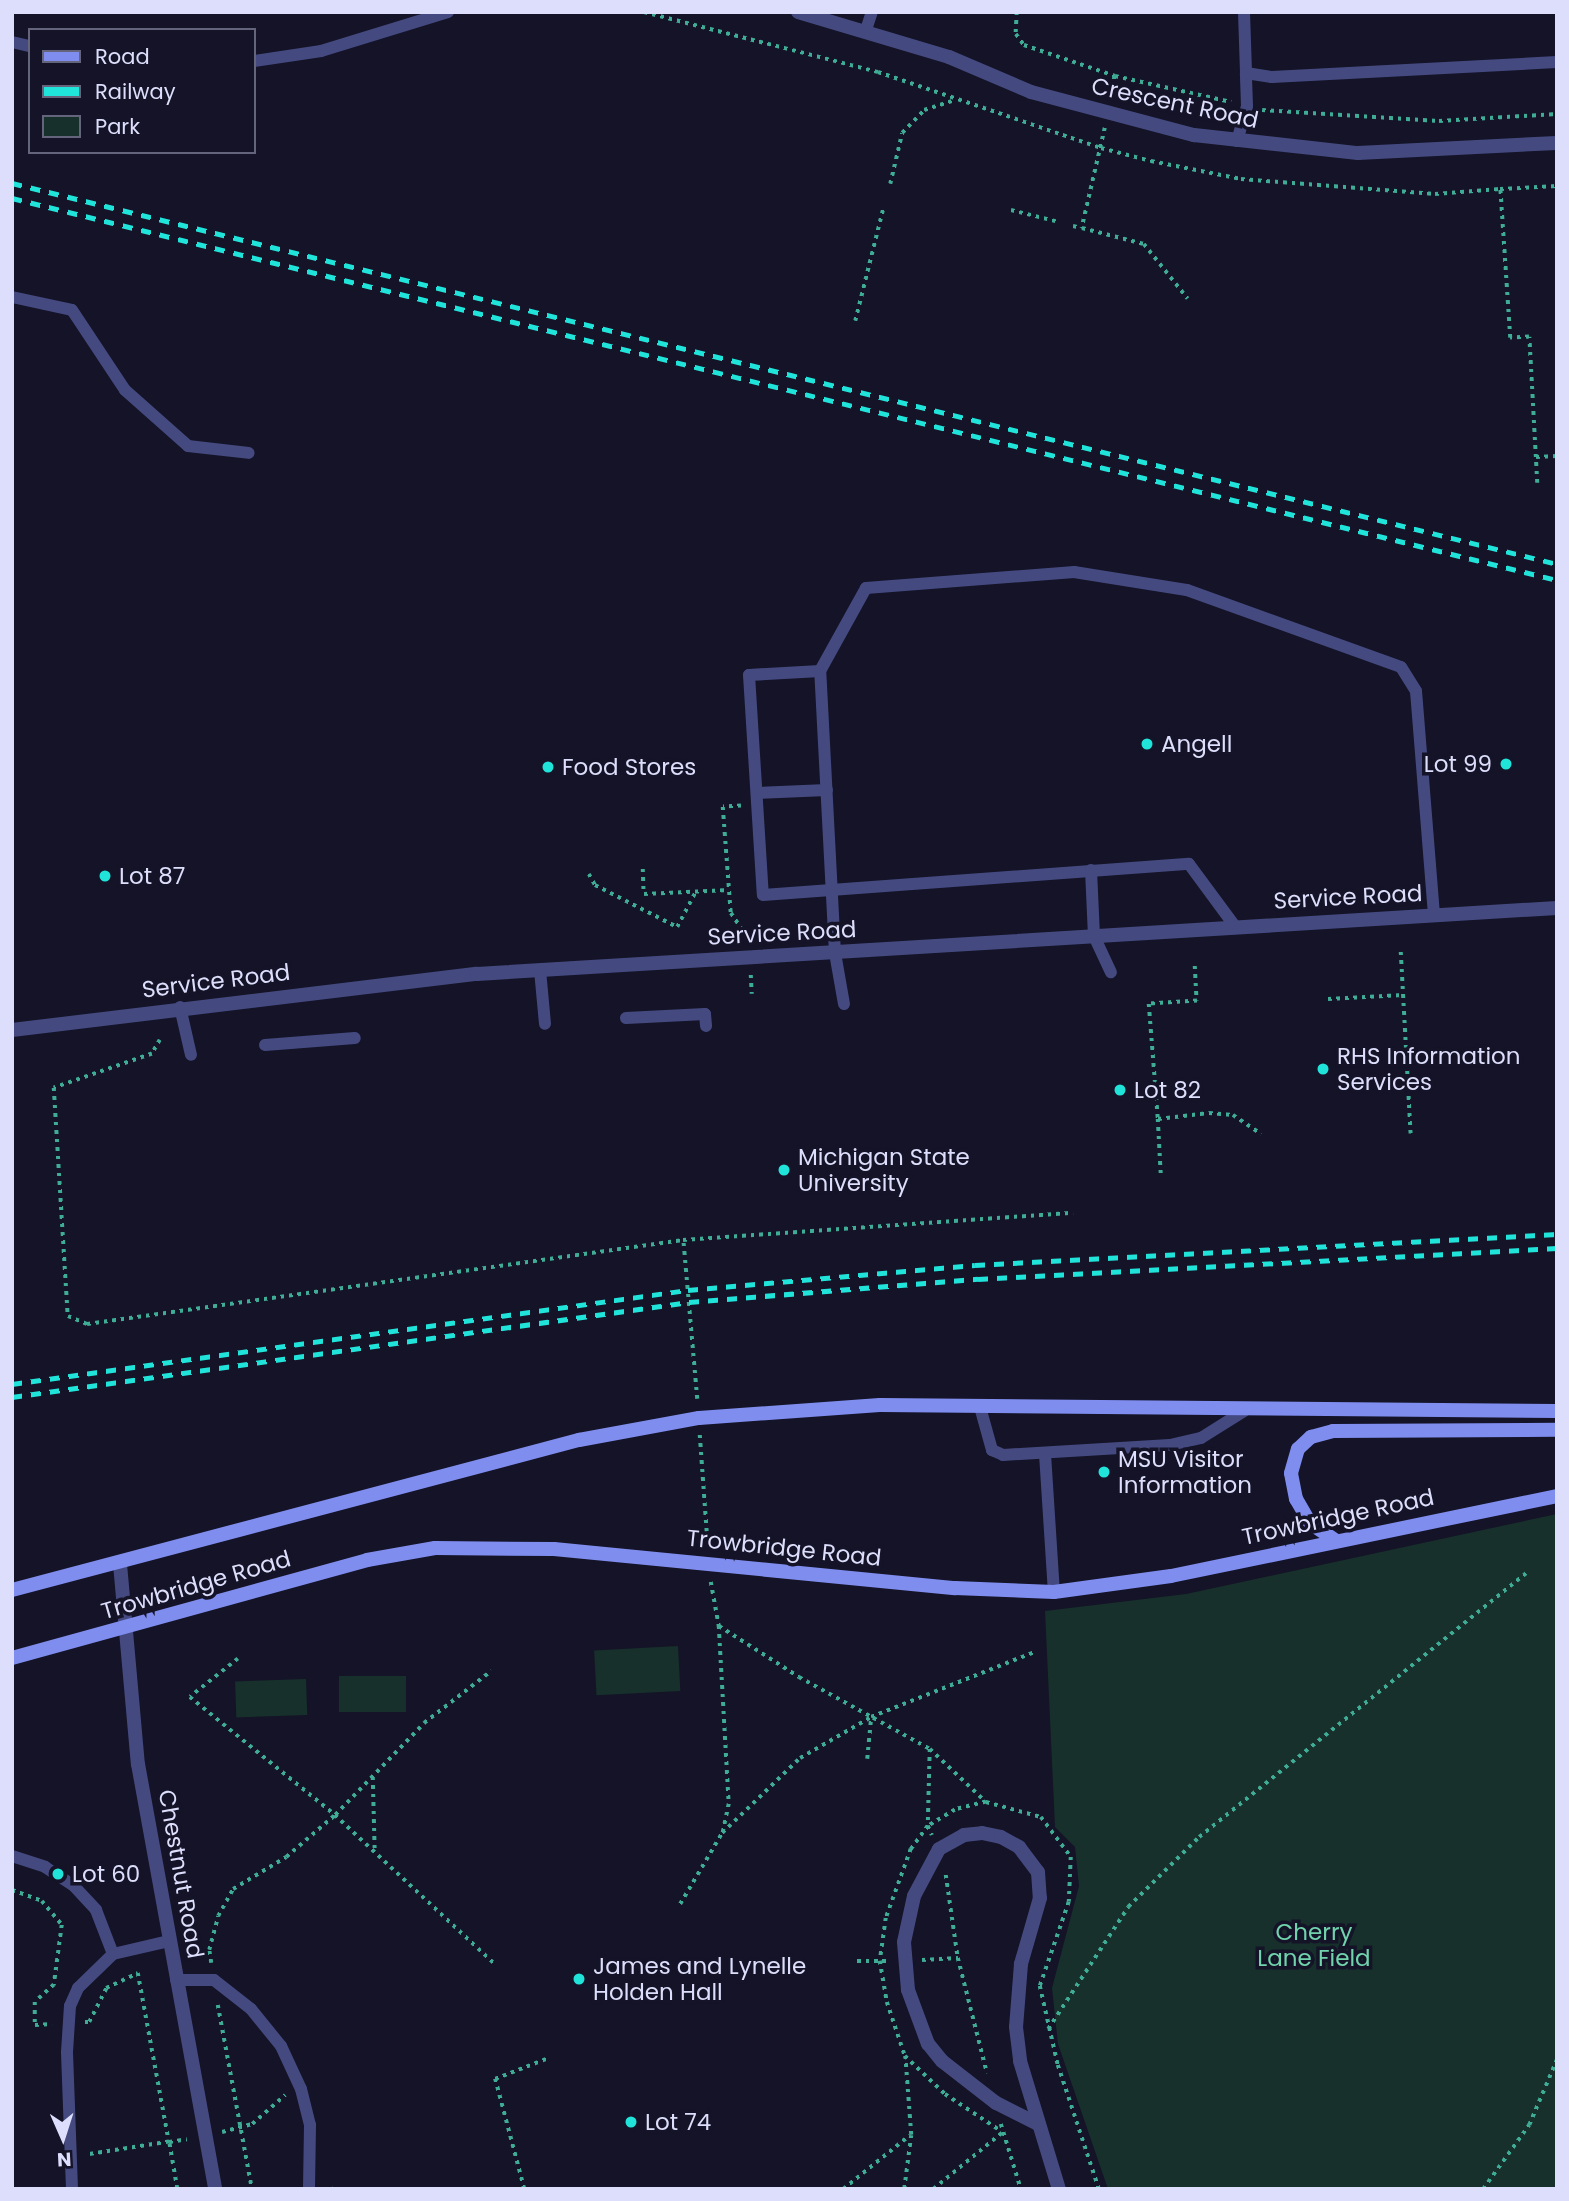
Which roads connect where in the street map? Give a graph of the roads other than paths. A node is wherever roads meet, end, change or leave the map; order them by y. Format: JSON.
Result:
{"nodes":[{"id":1,"x":448,"y":12,"type":"edge"},
{"id":2,"x":798,"y":12,"type":"edge"},
{"id":3,"x":872,"y":12,"type":"edge"},
{"id":4,"x":1244,"y":12,"type":"edge"},
{"id":5,"x":866,"y":30,"type":"junction"},
{"id":6,"x":256,"y":61,"type":"edge"},
{"id":7,"x":1557,"y":62,"type":"edge"},
{"id":8,"x":1246,"y":73,"type":"junction"},
{"id":9,"x":1237,"y":141,"type":"junction"},
{"id":10,"x":1557,"y":143,"type":"edge"},
{"id":11,"x":12,"y":297,"type":"edge"},
{"id":12,"x":249,"y":453,"type":"dead end"},
{"id":13,"x":820,"y":671,"type":"junction"},
{"id":14,"x":827,"y":790,"type":"junction"},
{"id":15,"x":757,"y":793,"type":"junction"},
{"id":16,"x":1091,"y":870,"type":"junction"},
{"id":17,"x":832,"y":887,"type":"junction"},
{"id":18,"x":1557,"y":908,"type":"edge"},
{"id":19,"x":1434,"y":915,"type":"junction"},
{"id":20,"x":1234,"y":925,"type":"junction"},
{"id":21,"x":1094,"y":936,"type":"junction"},
{"id":22,"x":835,"y":953,"type":"junction"},
{"id":23,"x":540,"y":970,"type":"junction"},
{"id":24,"x":1111,"y":972,"type":"dead end"},
{"id":25,"x":844,"y":1004,"type":"dead end"},
{"id":26,"x":180,"y":1007,"type":"junction"},
{"id":27,"x":626,"y":1018,"type":"dead end"},
{"id":28,"x":545,"y":1024,"type":"dead end"},
{"id":29,"x":706,"y":1026,"type":"dead end"},
{"id":30,"x":12,"y":1030,"type":"edge"},
{"id":31,"x":355,"y":1038,"type":"dead end"},
{"id":32,"x":265,"y":1045,"type":"dead end"},
{"id":33,"x":191,"y":1055,"type":"dead end"},
{"id":34,"x":980,"y":1407,"type":"junction"},
{"id":35,"x":1244,"y":1411,"type":"junction"},
{"id":36,"x":1557,"y":1411,"type":"edge"},
{"id":37,"x":1557,"y":1430,"type":"edge"},
{"id":38,"x":1045,"y":1454,"type":"junction"},
{"id":39,"x":1557,"y":1496,"type":"edge"},
{"id":40,"x":1335,"y":1540,"type":"junction"},
{"id":41,"x":120,"y":1564,"type":"junction"},
{"id":42,"x":12,"y":1590,"type":"edge"},
{"id":43,"x":1054,"y":1592,"type":"junction"},
{"id":44,"x":127,"y":1629,"type":"junction"},
{"id":45,"x":12,"y":1658,"type":"edge"},
{"id":46,"x":12,"y":1856,"type":"edge"},
{"id":47,"x":169,"y":1941,"type":"junction"},
{"id":48,"x":113,"y":1954,"type":"junction"},
{"id":49,"x":176,"y":1980,"type":"junction"},
{"id":50,"x":1037,"y":2123,"type":"junction"},
{"id":51,"x":72,"y":2189,"type":"edge"},
{"id":52,"x":215,"y":2189,"type":"edge"},
{"id":53,"x":309,"y":2189,"type":"edge"},
{"id":54,"x":1059,"y":2189,"type":"edge"}],
"edges":[{"from":1,"to":6,"type":"lane"},
{"from":2,"to":5,"type":"street","name":"Crescent Road"},
{"from":3,"to":5,"type":"lane"},
{"from":4,"to":8,"type":"lane"},
{"from":5,"to":9,"type":"street","name":"Crescent Road"},
{"from":7,"to":8,"type":"lane"},
{"from":8,"to":9,"type":"lane"},
{"from":9,"to":10,"type":"street","name":"Crescent Road"},
{"from":11,"to":12,"type":"lane"},
{"from":13,"to":14,"type":"lane"},
{"from":13,"to":15,"type":"lane"},
{"from":13,"to":19,"type":"lane"},
{"from":14,"to":15,"type":"lane"},
{"from":14,"to":17,"type":"lane"},
{"from":15,"to":17,"type":"lane"},
{"from":16,"to":17,"type":"lane"},
{"from":16,"to":20,"type":"lane"},
{"from":16,"to":21,"type":"lane"},
{"from":17,"to":22,"type":"lane"},
{"from":18,"to":19,"type":"street","name":"Service Road"},
{"from":19,"to":20,"type":"street","name":"Service Road"},
{"from":20,"to":21,"type":"street","name":"Service Road"},
{"from":21,"to":22,"type":"street","name":"Service Road"},
{"from":21,"to":24,"type":"lane"},
{"from":22,"to":23,"type":"street","name":"Service Road"},
{"from":22,"to":25,"type":"lane"},
{"from":23,"to":26,"type":"street","name":"Service Road"},
{"from":23,"to":28,"type":"lane"},
{"from":26,"to":30,"type":"street","name":"Service Road"},
{"from":26,"to":33,"type":"lane"},
{"from":27,"to":29,"type":"lane"},
{"from":31,"to":32,"type":"lane"},
{"from":34,"to":35,"type":"street","name":"Trowbridge Road"},
{"from":34,"to":38,"type":"lane"},
{"from":34,"to":41,"type":"street","name":"Trowbridge Road"},
{"from":35,"to":36,"type":"street","name":"Trowbridge Road"},
{"from":35,"to":38,"type":"lane"},
{"from":37,"to":40,"type":"street"},
{"from":38,"to":43,"type":"lane"},
{"from":39,"to":40,"type":"street","name":"Trowbridge Road"},
{"from":40,"to":43,"type":"street","name":"Trowbridge Road"},
{"from":41,"to":42,"type":"street","name":"Trowbridge Road"},
{"from":41,"to":44,"type":"street","name":"Chestnut Road"},
{"from":43,"to":44,"type":"street","name":"Trowbridge Road"},
{"from":44,"to":45,"type":"street","name":"Trowbridge Road"},
{"from":44,"to":47,"type":"street","name":"Chestnut Road"},
{"from":46,"to":48,"type":"lane"},
{"from":47,"to":48,"type":"lane"},
{"from":47,"to":49,"type":"street","name":"Chestnut Road"},
{"from":48,"to":51,"type":"lane"},
{"from":49,"to":52,"type":"street","name":"Chestnut Road"},
{"from":49,"to":53,"type":"lane"},
{"from":50,"to":50,"type":"street"},
{"from":50,"to":54,"type":"street"}]}
